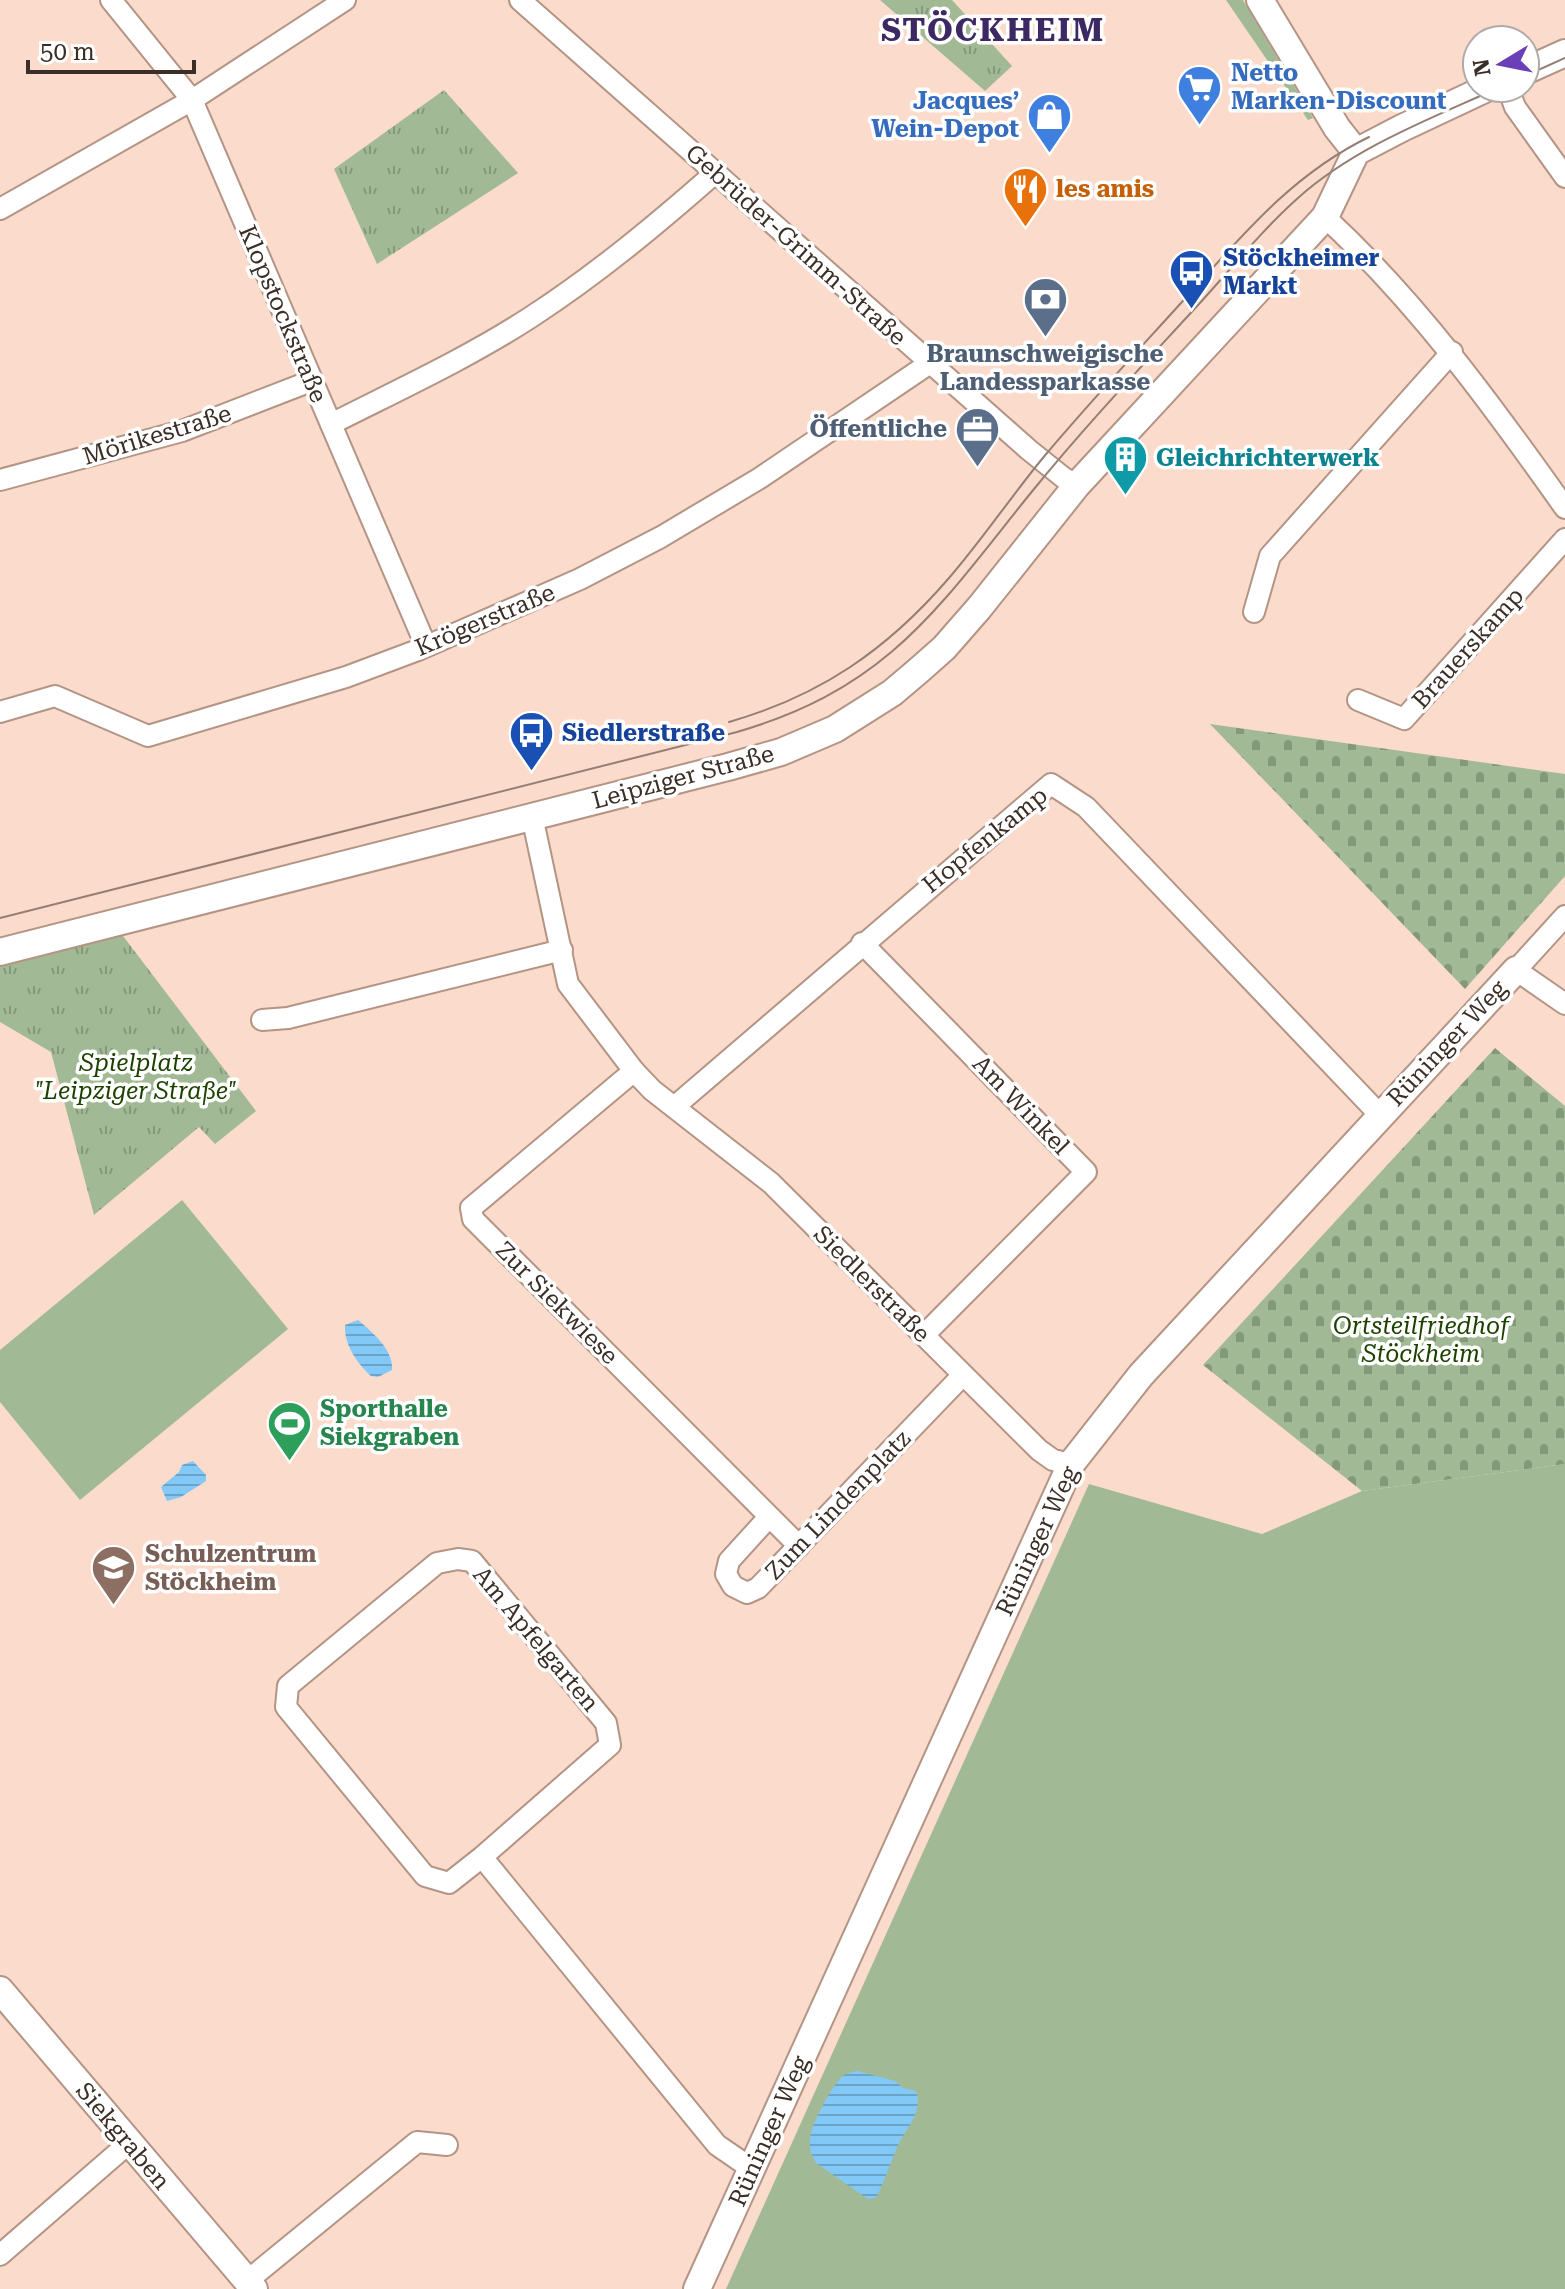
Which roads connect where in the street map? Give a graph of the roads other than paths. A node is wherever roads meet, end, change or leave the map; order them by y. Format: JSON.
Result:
{"nodes":[{"id":1,"x":111,"y":0,"type":"edge"},
{"id":2,"x":345,"y":0,"type":"edge"},
{"id":3,"x":520,"y":0,"type":"edge"},
{"id":4,"x":1260,"y":0,"type":"edge"},
{"id":5,"x":1565,"y":53,"type":"edge"},
{"id":6,"x":1541,"y":64,"type":"edge"},
{"id":7,"x":192,"y":100,"type":"junction"},
{"id":8,"x":1461,"y":100,"type":"edge"},
{"id":9,"x":1514,"y":104,"type":"edge"},
{"id":10,"x":1356,"y":152,"type":"junction"},
{"id":11,"x":715,"y":173,"type":"junction"},
{"id":12,"x":1565,"y":177,"type":"edge"},
{"id":13,"x":0,"y":209,"type":"edge"},
{"id":14,"x":1325,"y":217,"type":"junction"},
{"id":15,"x":1452,"y":352,"type":"junction"},
{"id":16,"x":930,"y":363,"type":"junction"},
{"id":17,"x":311,"y":381,"type":"junction"},
{"id":18,"x":331,"y":424,"type":"junction"},
{"id":19,"x":0,"y":480,"type":"edge"},
{"id":20,"x":1077,"y":485,"type":"junction"},
{"id":21,"x":1565,"y":508,"type":"edge"},
{"id":22,"x":1565,"y":539,"type":"edge"},
{"id":23,"x":1254,"y":612,"type":"dead end"},
{"id":24,"x":426,"y":646,"type":"junction"},
{"id":25,"x":1358,"y":700,"type":"dead end"},
{"id":26,"x":0,"y":712,"type":"edge"},
{"id":27,"x":532,"y":816,"type":"junction"},
{"id":28,"x":1565,"y":916,"type":"edge"},
{"id":29,"x":862,"y":943,"type":"junction"},
{"id":30,"x":562,"y":950,"type":"junction"},
{"id":31,"x":0,"y":952,"type":"edge"},
{"id":32,"x":1516,"y":970,"type":"junction"},
{"id":33,"x":1565,"y":1004,"type":"edge"},
{"id":34,"x":262,"y":1020,"type":"dead end"},
{"id":35,"x":634,"y":1071,"type":"junction"},
{"id":36,"x":674,"y":1107,"type":"junction"},
{"id":37,"x":1380,"y":1115,"type":"junction"},
{"id":38,"x":924,"y":1335,"type":"junction"},
{"id":39,"x":963,"y":1375,"type":"junction"},
{"id":40,"x":1071,"y":1464,"type":"junction"},
{"id":41,"x":769,"y":1517,"type":"junction"},
{"id":42,"x":799,"y":1546,"type":"junction"},
{"id":43,"x":482,"y":1857,"type":"junction"},
{"id":44,"x":0,"y":1990,"type":"edge"},
{"id":45,"x":129,"y":2143,"type":"junction"},
{"id":46,"x":447,"y":2145,"type":"dead end"},
{"id":47,"x":752,"y":2169,"type":"junction"},
{"id":48,"x":0,"y":2255,"type":"edge"},
{"id":49,"x":250,"y":2285,"type":"edge"},
{"id":50,"x":697,"y":2289,"type":"edge"}],
"edges":[{"from":1,"to":7,"type":"street","name":"Klopstockstraße"},
{"from":2,"to":7,"type":"street"},
{"from":3,"to":11,"type":"street","name":"Gebrüder-Grimm-Straße"},
{"from":4,"to":10,"type":"street"},
{"from":5,"to":6,"type":"street"},
{"from":7,"to":13,"type":"street"},
{"from":7,"to":17,"type":"street","name":"Klopstockstraße"},
{"from":8,"to":10,"type":"street"},
{"from":9,"to":12,"type":"street"},
{"from":10,"to":14,"type":"street","name":"Leipziger Straße"},
{"from":11,"to":16,"type":"street","name":"Gebrüder-Grimm-Straße"},
{"from":11,"to":18,"type":"street"},
{"from":14,"to":15,"type":"street"},
{"from":14,"to":20,"type":"street","name":"Leipziger Straße"},
{"from":15,"to":21,"type":"street"},
{"from":15,"to":23,"type":"street"},
{"from":16,"to":20,"type":"street","name":"Gebrüder-Grimm-Straße"},
{"from":16,"to":24,"type":"street","name":"Krögerstraße"},
{"from":17,"to":18,"type":"street","name":"Klopstockstraße"},
{"from":17,"to":19,"type":"street","name":"Mörikestraße"},
{"from":18,"to":24,"type":"street","name":"Klopstockstraße"},
{"from":20,"to":27,"type":"street","name":"Leipziger Straße"},
{"from":22,"to":25,"type":"street","name":"Brauerskamp"},
{"from":24,"to":26,"type":"street","name":"Krögerstraße"},
{"from":27,"to":30,"type":"street","name":"Siedlerstraße"},
{"from":27,"to":31,"type":"street","name":"Leipziger Straße"},
{"from":28,"to":32,"type":"street","name":"Rüninger Weg"},
{"from":29,"to":36,"type":"street","name":"Hopfenkamp"},
{"from":29,"to":37,"type":"street","name":"Hopfenkamp"},
{"from":29,"to":38,"type":"street","name":"Am Winkel"},
{"from":30,"to":34,"type":"street"},
{"from":30,"to":35,"type":"street","name":"Siedlerstraße"},
{"from":32,"to":33,"type":"street"},
{"from":32,"to":37,"type":"street","name":"Rüninger Weg"},
{"from":35,"to":36,"type":"street","name":"Siedlerstraße"},
{"from":35,"to":41,"type":"street","name":"Zur Siekwiese"},
{"from":36,"to":38,"type":"street","name":"Siedlerstraße"},
{"from":37,"to":40,"type":"street","name":"Rüninger Weg"},
{"from":38,"to":39,"type":"street","name":"Siedlerstraße"},
{"from":39,"to":40,"type":"street","name":"Siedlerstraße"},
{"from":39,"to":42,"type":"street","name":"Zum Lindenplatz"},
{"from":40,"to":47,"type":"street","name":"Rüninger Weg"},
{"from":41,"to":42,"type":"street","name":"Zur Siekwiese"},
{"from":41,"to":42,"type":"street","name":"Zum Lindenplatz"},
{"from":43,"to":43,"type":"street","name":"Am Apfelgarten"},
{"from":43,"to":47,"type":"street"},
{"from":44,"to":45,"type":"street","name":"Siekgraben"},
{"from":45,"to":48,"type":"street"},
{"from":45,"to":49,"type":"street","name":"Siekgraben"},
{"from":46,"to":49,"type":"street","name":"Siekgraben"},
{"from":47,"to":50,"type":"street","name":"Rüninger Weg"}]}
